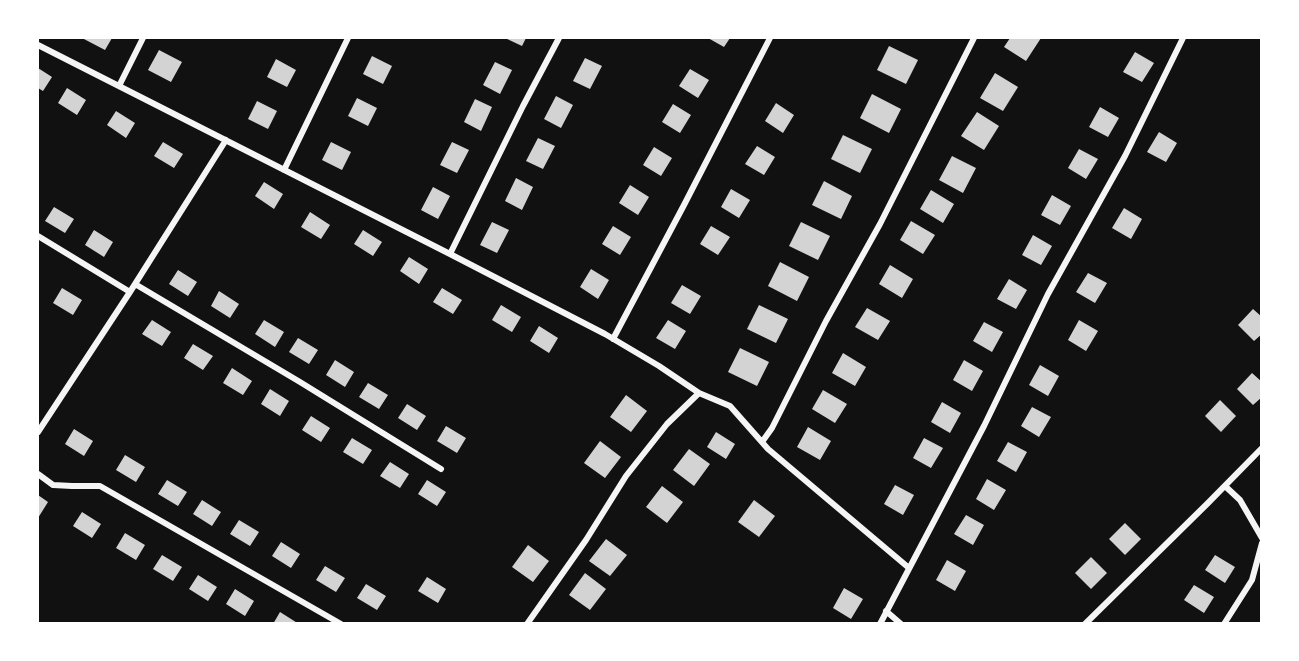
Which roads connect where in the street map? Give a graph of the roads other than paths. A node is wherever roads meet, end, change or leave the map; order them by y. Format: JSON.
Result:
{"nodes":[{"id":1,"x":143,"y":38,"type":"edge"},
{"id":2,"x":348,"y":38,"type":"edge"},
{"id":3,"x":559,"y":38,"type":"edge"},
{"id":4,"x":770,"y":38,"type":"edge"},
{"id":5,"x":974,"y":38,"type":"edge"},
{"id":6,"x":1183,"y":38,"type":"edge"},
{"id":7,"x":38,"y":45,"type":"edge"},
{"id":8,"x":119,"y":86,"type":"junction"},
{"id":9,"x":226,"y":140,"type":"junction"},
{"id":10,"x":284,"y":170,"type":"junction"},
{"id":11,"x":38,"y":236,"type":"edge"},
{"id":12,"x":450,"y":254,"type":"junction"},
{"id":13,"x":135,"y":285,"type":"junction"},
{"id":14,"x":130,"y":292,"type":"junction"},
{"id":15,"x":613,"y":339,"type":"junction"},
{"id":16,"x":699,"y":393,"type":"junction"},
{"id":17,"x":38,"y":432,"type":"edge"},
{"id":18,"x":762,"y":442,"type":"junction"},
{"id":19,"x":1262,"y":448,"type":"edge"},
{"id":20,"x":441,"y":469,"type":"dead end"},
{"id":21,"x":38,"y":474,"type":"edge"},
{"id":22,"x":1225,"y":486,"type":"junction"},
{"id":23,"x":1262,"y":538,"type":"edge"},
{"id":24,"x":1262,"y":543,"type":"edge"},
{"id":25,"x":909,"y":568,"type":"junction"},
{"id":26,"x":886,"y":611,"type":"junction"},
{"id":27,"x":341,"y":624,"type":"edge"},
{"id":28,"x":527,"y":624,"type":"edge"},
{"id":29,"x":879,"y":624,"type":"edge"},
{"id":30,"x":901,"y":624,"type":"edge"},
{"id":31,"x":1085,"y":624,"type":"edge"},
{"id":32,"x":1224,"y":624,"type":"edge"}],
"edges":[{"from":1,"to":8,"type":"street"},
{"from":2,"to":10,"type":"street"},
{"from":3,"to":12,"type":"street"},
{"from":4,"to":15,"type":"street"},
{"from":5,"to":18,"type":"street"},
{"from":6,"to":25,"type":"street"},
{"from":7,"to":8,"type":"street"},
{"from":8,"to":9,"type":"street"},
{"from":9,"to":10,"type":"street"},
{"from":9,"to":13,"type":"street"},
{"from":10,"to":12,"type":"street"},
{"from":11,"to":14,"type":"street"},
{"from":12,"to":15,"type":"street"},
{"from":13,"to":14,"type":"street"},
{"from":13,"to":20,"type":"street"},
{"from":14,"to":17,"type":"street"},
{"from":15,"to":16,"type":"street"},
{"from":16,"to":18,"type":"street"},
{"from":16,"to":28,"type":"street"},
{"from":18,"to":25,"type":"street"},
{"from":19,"to":22,"type":"street"},
{"from":21,"to":27,"type":"street"},
{"from":22,"to":23,"type":"street"},
{"from":22,"to":31,"type":"street"},
{"from":24,"to":32,"type":"street"},
{"from":25,"to":26,"type":"street"},
{"from":26,"to":29,"type":"street"},
{"from":26,"to":30,"type":"street"}]}
